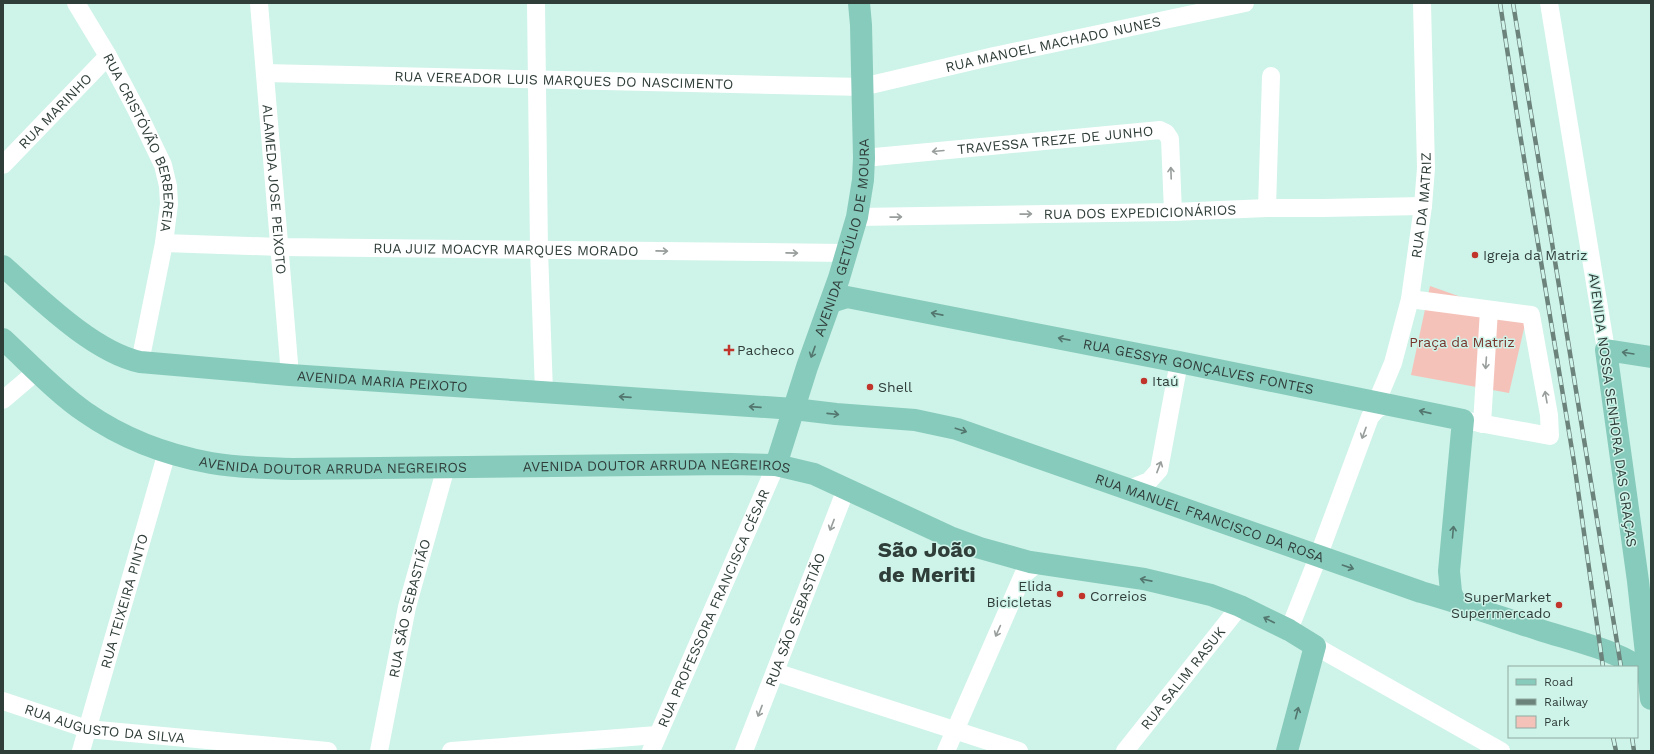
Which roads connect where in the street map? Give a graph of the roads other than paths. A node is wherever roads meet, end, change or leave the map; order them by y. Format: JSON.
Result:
{"nodes":[{"id":1,"x":76,"y":3,"type":"edge"},
{"id":2,"x":259,"y":3,"type":"edge"},
{"id":3,"x":536,"y":3,"type":"edge"},
{"id":4,"x":859,"y":3,"type":"edge"},
{"id":5,"x":1245,"y":3,"type":"edge"},
{"id":6,"x":1422,"y":3,"type":"edge"},
{"id":7,"x":1549,"y":3,"type":"edge"},
{"id":8,"x":108,"y":56,"type":"junction"},
{"id":9,"x":265,"y":73,"type":"junction"},
{"id":10,"x":1271,"y":76,"type":"dead end"},
{"id":11,"x":536,"y":79,"type":"junction"},
{"id":12,"x":862,"y":87,"type":"junction"},
{"id":13,"x":864,"y":158,"type":"junction"},
{"id":14,"x":3,"y":165,"type":"edge"},
{"id":15,"x":1423,"y":206,"type":"junction"},
{"id":16,"x":1267,"y":208,"type":"junction"},
{"id":17,"x":1173,"y":212,"type":"junction"},
{"id":18,"x":857,"y":217,"type":"junction"},
{"id":19,"x":164,"y":243,"type":"junction"},
{"id":20,"x":280,"y":247,"type":"junction"},
{"id":21,"x":539,"y":250,"type":"junction"},
{"id":22,"x":847,"y":253,"type":"junction"},
{"id":23,"x":3,"y":266,"type":"edge"},
{"id":24,"x":838,"y":294,"type":"junction"},
{"id":25,"x":1410,"y":299,"type":"junction"},
{"id":26,"x":1489,"y":310,"type":"junction"},
{"id":27,"x":3,"y":339,"type":"edge"},
{"id":28,"x":1606,"y":350,"type":"junction"},
{"id":29,"x":1651,"y":357,"type":"edge"},
{"id":30,"x":140,"y":362,"type":"junction"},
{"id":31,"x":1179,"y":362,"type":"junction"},
{"id":32,"x":37,"y":371,"type":"junction"},
{"id":33,"x":290,"y":375,"type":"junction"},
{"id":34,"x":544,"y":392,"type":"junction"},
{"id":35,"x":3,"y":400,"type":"edge"},
{"id":36,"x":1382,"y":403,"type":"junction"},
{"id":37,"x":794,"y":409,"type":"junction"},
{"id":38,"x":1472,"y":422,"type":"junction"},
{"id":39,"x":167,"y":452,"type":"junction"},
{"id":40,"x":776,"y":465,"type":"junction"},
{"id":41,"x":446,"y":467,"type":"junction"},
{"id":42,"x":846,"y":488,"type":"junction"},
{"id":43,"x":1129,"y":489,"type":"junction"},
{"id":44,"x":1318,"y":557,"type":"junction"},
{"id":45,"x":1027,"y":565,"type":"junction"},
{"id":46,"x":1449,"y":571,"type":"junction"},
{"id":47,"x":1644,"y":582,"type":"edge"},
{"id":48,"x":1421,"y":592,"type":"junction"},
{"id":49,"x":1455,"y":602,"type":"junction"},
{"id":50,"x":1240,"y":606,"type":"junction"},
{"id":51,"x":1643,"y":629,"type":"junction"},
{"id":52,"x":1288,"y":630,"type":"junction"},
{"id":53,"x":1316,"y":646,"type":"junction"},
{"id":54,"x":1620,"y":657,"type":"junction"},
{"id":55,"x":1636,"y":666,"type":"edge"},
{"id":56,"x":1638,"y":667,"type":"edge"},
{"id":57,"x":775,"y":672,"type":"junction"},
{"id":58,"x":1648,"y":675,"type":"junction"},
{"id":59,"x":1651,"y":699,"type":"edge"},
{"id":60,"x":3,"y":701,"type":"edge"},
{"id":61,"x":88,"y":729,"type":"junction"},
{"id":62,"x":955,"y":731,"type":"junction"},
{"id":63,"x":654,"y":743,"type":"edge"},
{"id":64,"x":81,"y":751,"type":"edge"},
{"id":65,"x":328,"y":751,"type":"edge"},
{"id":66,"x":379,"y":751,"type":"edge"},
{"id":67,"x":451,"y":751,"type":"edge"},
{"id":68,"x":744,"y":751,"type":"edge"},
{"id":69,"x":946,"y":751,"type":"edge"},
{"id":70,"x":1019,"y":751,"type":"edge"},
{"id":71,"x":1125,"y":751,"type":"edge"},
{"id":72,"x":1287,"y":751,"type":"edge"},
{"id":73,"x":1501,"y":751,"type":"edge"}],
"edges":[{"from":1,"to":8,"type":"street","name":"RUA CRISTÓVÃO BERBEREIA"},
{"from":2,"to":9,"type":"street","name":"ALAMEDA JOSE PEIXOTO"},
{"from":3,"to":11,"type":"street"},
{"from":4,"to":12,"type":"main road","name":"AVENIDA GETÚLIO DE MOURA"},
{"from":5,"to":12,"type":"street","name":"RUA MANOEL MACHADO NUNES"},
{"from":6,"to":15,"type":"street","name":"RUA DA MATRIZ"},
{"from":7,"to":28,"type":"street","name":"AVENIDA NOSSA SENHORA DAS GRAÇAS"},
{"from":8,"to":14,"type":"street","name":"RUA MARINHO"},
{"from":8,"to":19,"type":"street","name":"RUA CRISTÓVÃO BERBEREIA"},
{"from":9,"to":11,"type":"street","name":"RUA VEREADOR LUIS MARQUES DO NASCIMENTO"},
{"from":9,"to":20,"type":"street","name":"ALAMEDA JOSE PEIXOTO"},
{"from":10,"to":16,"type":"street"},
{"from":11,"to":12,"type":"street","name":"RUA VEREADOR LUIS MARQUES DO NASCIMENTO"},
{"from":11,"to":21,"type":"street"},
{"from":12,"to":13,"type":"main road","name":"AVENIDA GETÚLIO DE MOURA"},
{"from":17,"to":13,"type":"street","name":"TRAVESSA TREZE DE JUNHO","one_way":true},
{"from":13,"to":18,"type":"main road","name":"AVENIDA GETÚLIO DE MOURA"},
{"from":15,"to":16,"type":"street","name":"RUA DOS EXPEDICIONÁRIOS"},
{"from":15,"to":25,"type":"street","name":"RUA DA MATRIZ"},
{"from":16,"to":17,"type":"street","name":"RUA DOS EXPEDICIONÁRIOS"},
{"from":18,"to":17,"type":"street","name":"RUA DOS EXPEDICIONÁRIOS","one_way":true},
{"from":18,"to":22,"type":"main road","name":"AVENIDA GETÚLIO DE MOURA"},
{"from":19,"to":20,"type":"street","name":"RUA JUIZ MOACYR MARQUES MORADO"},
{"from":19,"to":30,"type":"street","name":"RUA CRISTÓVÃO BERBEREIA"},
{"from":20,"to":21,"type":"street","name":"RUA JUIZ MOACYR MARQUES MORADO"},
{"from":20,"to":33,"type":"street","name":"ALAMEDA JOSE PEIXOTO"},
{"from":21,"to":22,"type":"street","name":"RUA JUIZ MOACYR MARQUES MORADO","one_way":true},
{"from":21,"to":34,"type":"street"},
{"from":22,"to":24,"type":"main road","name":"AVENIDA GETÚLIO DE MOURA"},
{"from":23,"to":30,"type":"main road","name":"AVENIDA MARIA PEIXOTO"},
{"from":31,"to":24,"type":"main road","name":"RUA GESSYR GONÇALVES FONTES","one_way":true},
{"from":24,"to":37,"type":"main road","name":"AVENIDA GETÚLIO DE MOURA","one_way":true},
{"from":25,"to":26,"type":"street"},
{"from":25,"to":36,"type":"street","name":"RUA DA MATRIZ"},
{"from":26,"to":38,"type":"street","one_way":true},
{"from":38,"to":26,"type":"street","name":"RUA GESSYR GONÇALVES FONTES","one_way":true},
{"from":27,"to":32,"type":"main road","name":"AVENIDA DOUTOR ARRUDA NEGREIROS"},
{"from":29,"to":28,"type":"main road","one_way":true},
{"from":28,"to":47,"type":"main road","name":"AVENIDA NOSSA SENHORA DAS GRAÇAS"},
{"from":30,"to":33,"type":"main road","name":"AVENIDA MARIA PEIXOTO"},
{"from":31,"to":36,"type":"main road","name":"RUA GESSYR GONÇALVES FONTES"},
{"from":43,"to":31,"type":"street","one_way":true},
{"from":32,"to":35,"type":"street"},
{"from":32,"to":39,"type":"main road","name":"AVENIDA DOUTOR ARRUDA NEGREIROS"},
{"from":33,"to":34,"type":"main road","name":"AVENIDA MARIA PEIXOTO"},
{"from":37,"to":34,"type":"main road","name":"AVENIDA MARIA PEIXOTO","one_way":true},
{"from":38,"to":36,"type":"main road","name":"RUA GESSYR GONÇALVES FONTES","one_way":true},
{"from":36,"to":44,"type":"street","one_way":true},
{"from":37,"to":40,"type":"main road","name":"AVENIDA GETÚLIO DE MOURA"},
{"from":37,"to":43,"type":"main road","name":"RUA MANUEL FRANCISCO DA ROSA","one_way":true},
{"from":46,"to":38,"type":"main road","one_way":true},
{"from":39,"to":41,"type":"main road","name":"AVENIDA DOUTOR ARRUDA NEGREIROS"},
{"from":39,"to":61,"type":"street","name":"RUA TEIXEIRA PINTO"},
{"from":40,"to":41,"type":"main road","name":"AVENIDA DOUTOR ARRUDA NEGREIROS"},
{"from":40,"to":42,"type":"main road","name":"AVENIDA DOUTOR ARRUDA NEGREIROS"},
{"from":40,"to":63,"type":"street","name":"RUA PROFESSORA FRANCISCA CÉSAR"},
{"from":41,"to":66,"type":"street","name":"RUA SÃO SEBASTIÃO"},
{"from":42,"to":45,"type":"main road","name":"AVENIDA DOUTOR ARRUDA NEGREIROS"},
{"from":42,"to":57,"type":"street","name":"RUA SÃO SEBASTIÃO","one_way":true},
{"from":43,"to":44,"type":"main road","name":"RUA MANUEL FRANCISCO DA ROSA"},
{"from":44,"to":48,"type":"main road","name":"RUA MANUEL FRANCISCO DA ROSA","one_way":true},
{"from":44,"to":52,"type":"street"},
{"from":50,"to":45,"type":"main road","name":"AVENIDA DOUTOR ARRUDA NEGREIROS","one_way":true},
{"from":45,"to":62,"type":"street","one_way":true},
{"from":46,"to":48,"type":"main road"},
{"from":46,"to":49,"type":"main road"},
{"from":47,"to":51,"type":"main road","name":"AVENIDA NOSSA SENHORA DAS GRAÇAS"},
{"from":48,"to":49,"type":"main road","name":"RUA MANUEL FRANCISCO DA ROSA"},
{"from":49,"to":54,"type":"main road","name":"RUA MANUEL FRANCISCO DA ROSA"},
{"from":52,"to":50,"type":"main road","name":"AVENIDA DOUTOR ARRUDA NEGREIROS","one_way":true},
{"from":50,"to":71,"type":"street","name":"RUA SALIM RASUK"},
{"from":51,"to":54,"type":"main road"},
{"from":51,"to":58,"type":"main road","name":"AVENIDA NOSSA SENHORA DAS GRAÇAS"},
{"from":52,"to":53,"type":"main road","name":"AVENIDA DOUTOR ARRUDA NEGREIROS"},
{"from":72,"to":53,"type":"main road","one_way":true},
{"from":53,"to":73,"type":"street"},
{"from":54,"to":55,"type":"main road","name":"RUA MANUEL FRANCISCO DA ROSA"},
{"from":56,"to":58,"type":"main road","name":"RUA MANUEL FRANCISCO DA ROSA"},
{"from":57,"to":62,"type":"street"},
{"from":57,"to":68,"type":"street","name":"RUA SÃO SEBASTIÃO","one_way":true},
{"from":58,"to":59,"type":"main road","name":"AVENIDA NOSSA SENHORA DAS GRAÇAS"},
{"from":60,"to":61,"type":"street","name":"RUA AUGUSTO DA SILVA"},
{"from":61,"to":64,"type":"street","name":"RUA TEIXEIRA PINTO"},
{"from":61,"to":65,"type":"street","name":"RUA AUGUSTO DA SILVA"},
{"from":62,"to":69,"type":"street"},
{"from":62,"to":70,"type":"street"},
{"from":63,"to":67,"type":"street"}]}
